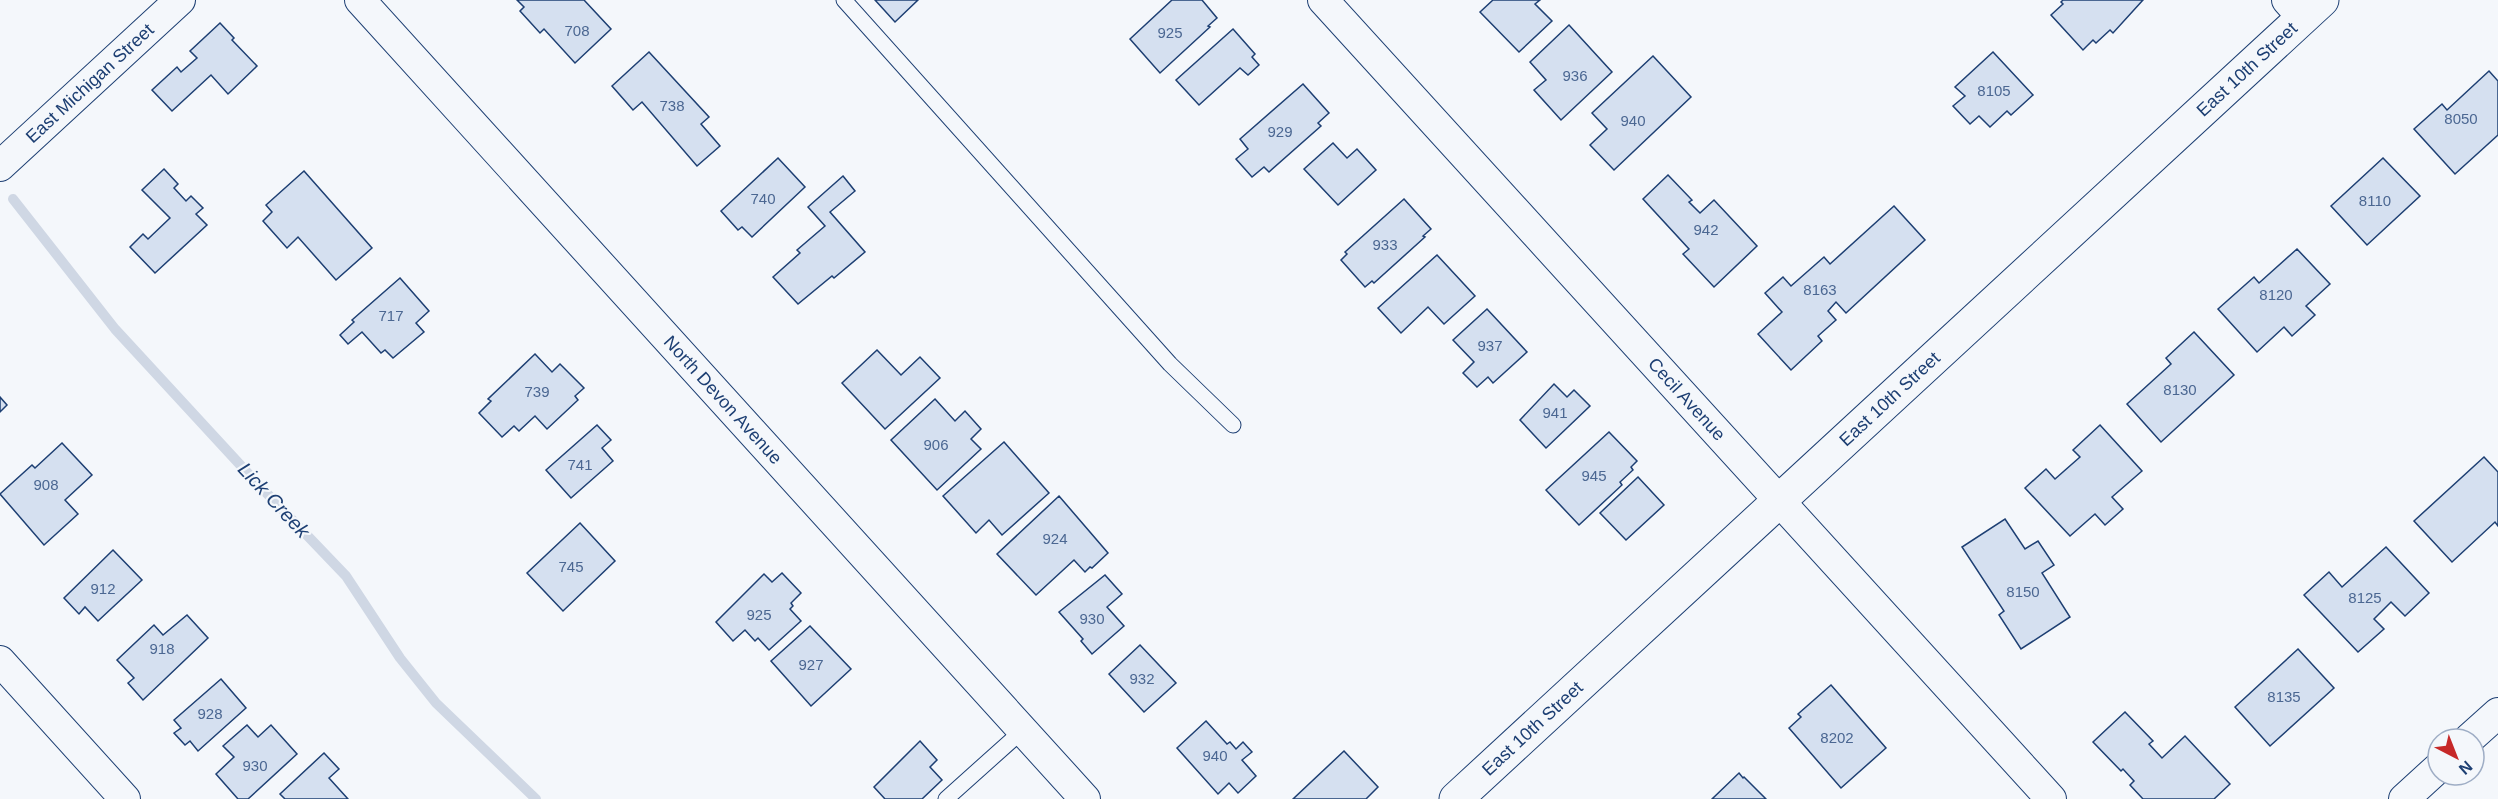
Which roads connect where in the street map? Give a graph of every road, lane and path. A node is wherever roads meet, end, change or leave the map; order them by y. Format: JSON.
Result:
{"nodes":[{"id":1,"x":180,"y":0,"type":"edge"},
{"id":2,"x":360,"y":0,"type":"edge"},
{"id":3,"x":844,"y":0,"type":"edge"},
{"id":4,"x":1323,"y":0,"type":"edge"},
{"id":5,"x":2304,"y":6,"type":"edge"},
{"id":6,"x":0,"y":166,"type":"edge"},
{"id":7,"x":1233,"y":425,"type":"dead end"},
{"id":8,"x":1779,"y":502,"type":"junction"},
{"id":9,"x":0,"y":661,"type":"edge"},
{"id":10,"x":2498,"y":713,"type":"edge"},
{"id":11,"x":2482,"y":727,"type":"edge"},
{"id":12,"x":1023,"y":730,"type":"junction"},
{"id":13,"x":2426,"y":779,"type":"edge"},
{"id":14,"x":125,"y":799,"type":"edge"},
{"id":15,"x":946,"y":799,"type":"edge"},
{"id":16,"x":1085,"y":799,"type":"edge"},
{"id":17,"x":1456,"y":799,"type":"edge"},
{"id":18,"x":2051,"y":799,"type":"edge"},
{"id":19,"x":2404,"y":799,"type":"edge"}],
"edges":[{"from":1,"to":6,"type":"street","name":"East Michigan Street"},
{"from":2,"to":12,"type":"street","name":"North Devon Avenue"},
{"from":3,"to":7,"type":"lane"},
{"from":4,"to":8,"type":"street","name":"Cecil Avenue"},
{"from":5,"to":8,"type":"main road","name":"East 10th Street"},
{"from":8,"to":17,"type":"main road","name":"East 10th Street"},
{"from":8,"to":18,"type":"street","name":"Cecil Avenue"},
{"from":9,"to":14,"type":"street"},
{"from":10,"to":11,"type":"street"},
{"from":12,"to":15,"type":"lane"},
{"from":12,"to":16,"type":"street","name":"North Devon Avenue"},
{"from":13,"to":19,"type":"street"}]}
